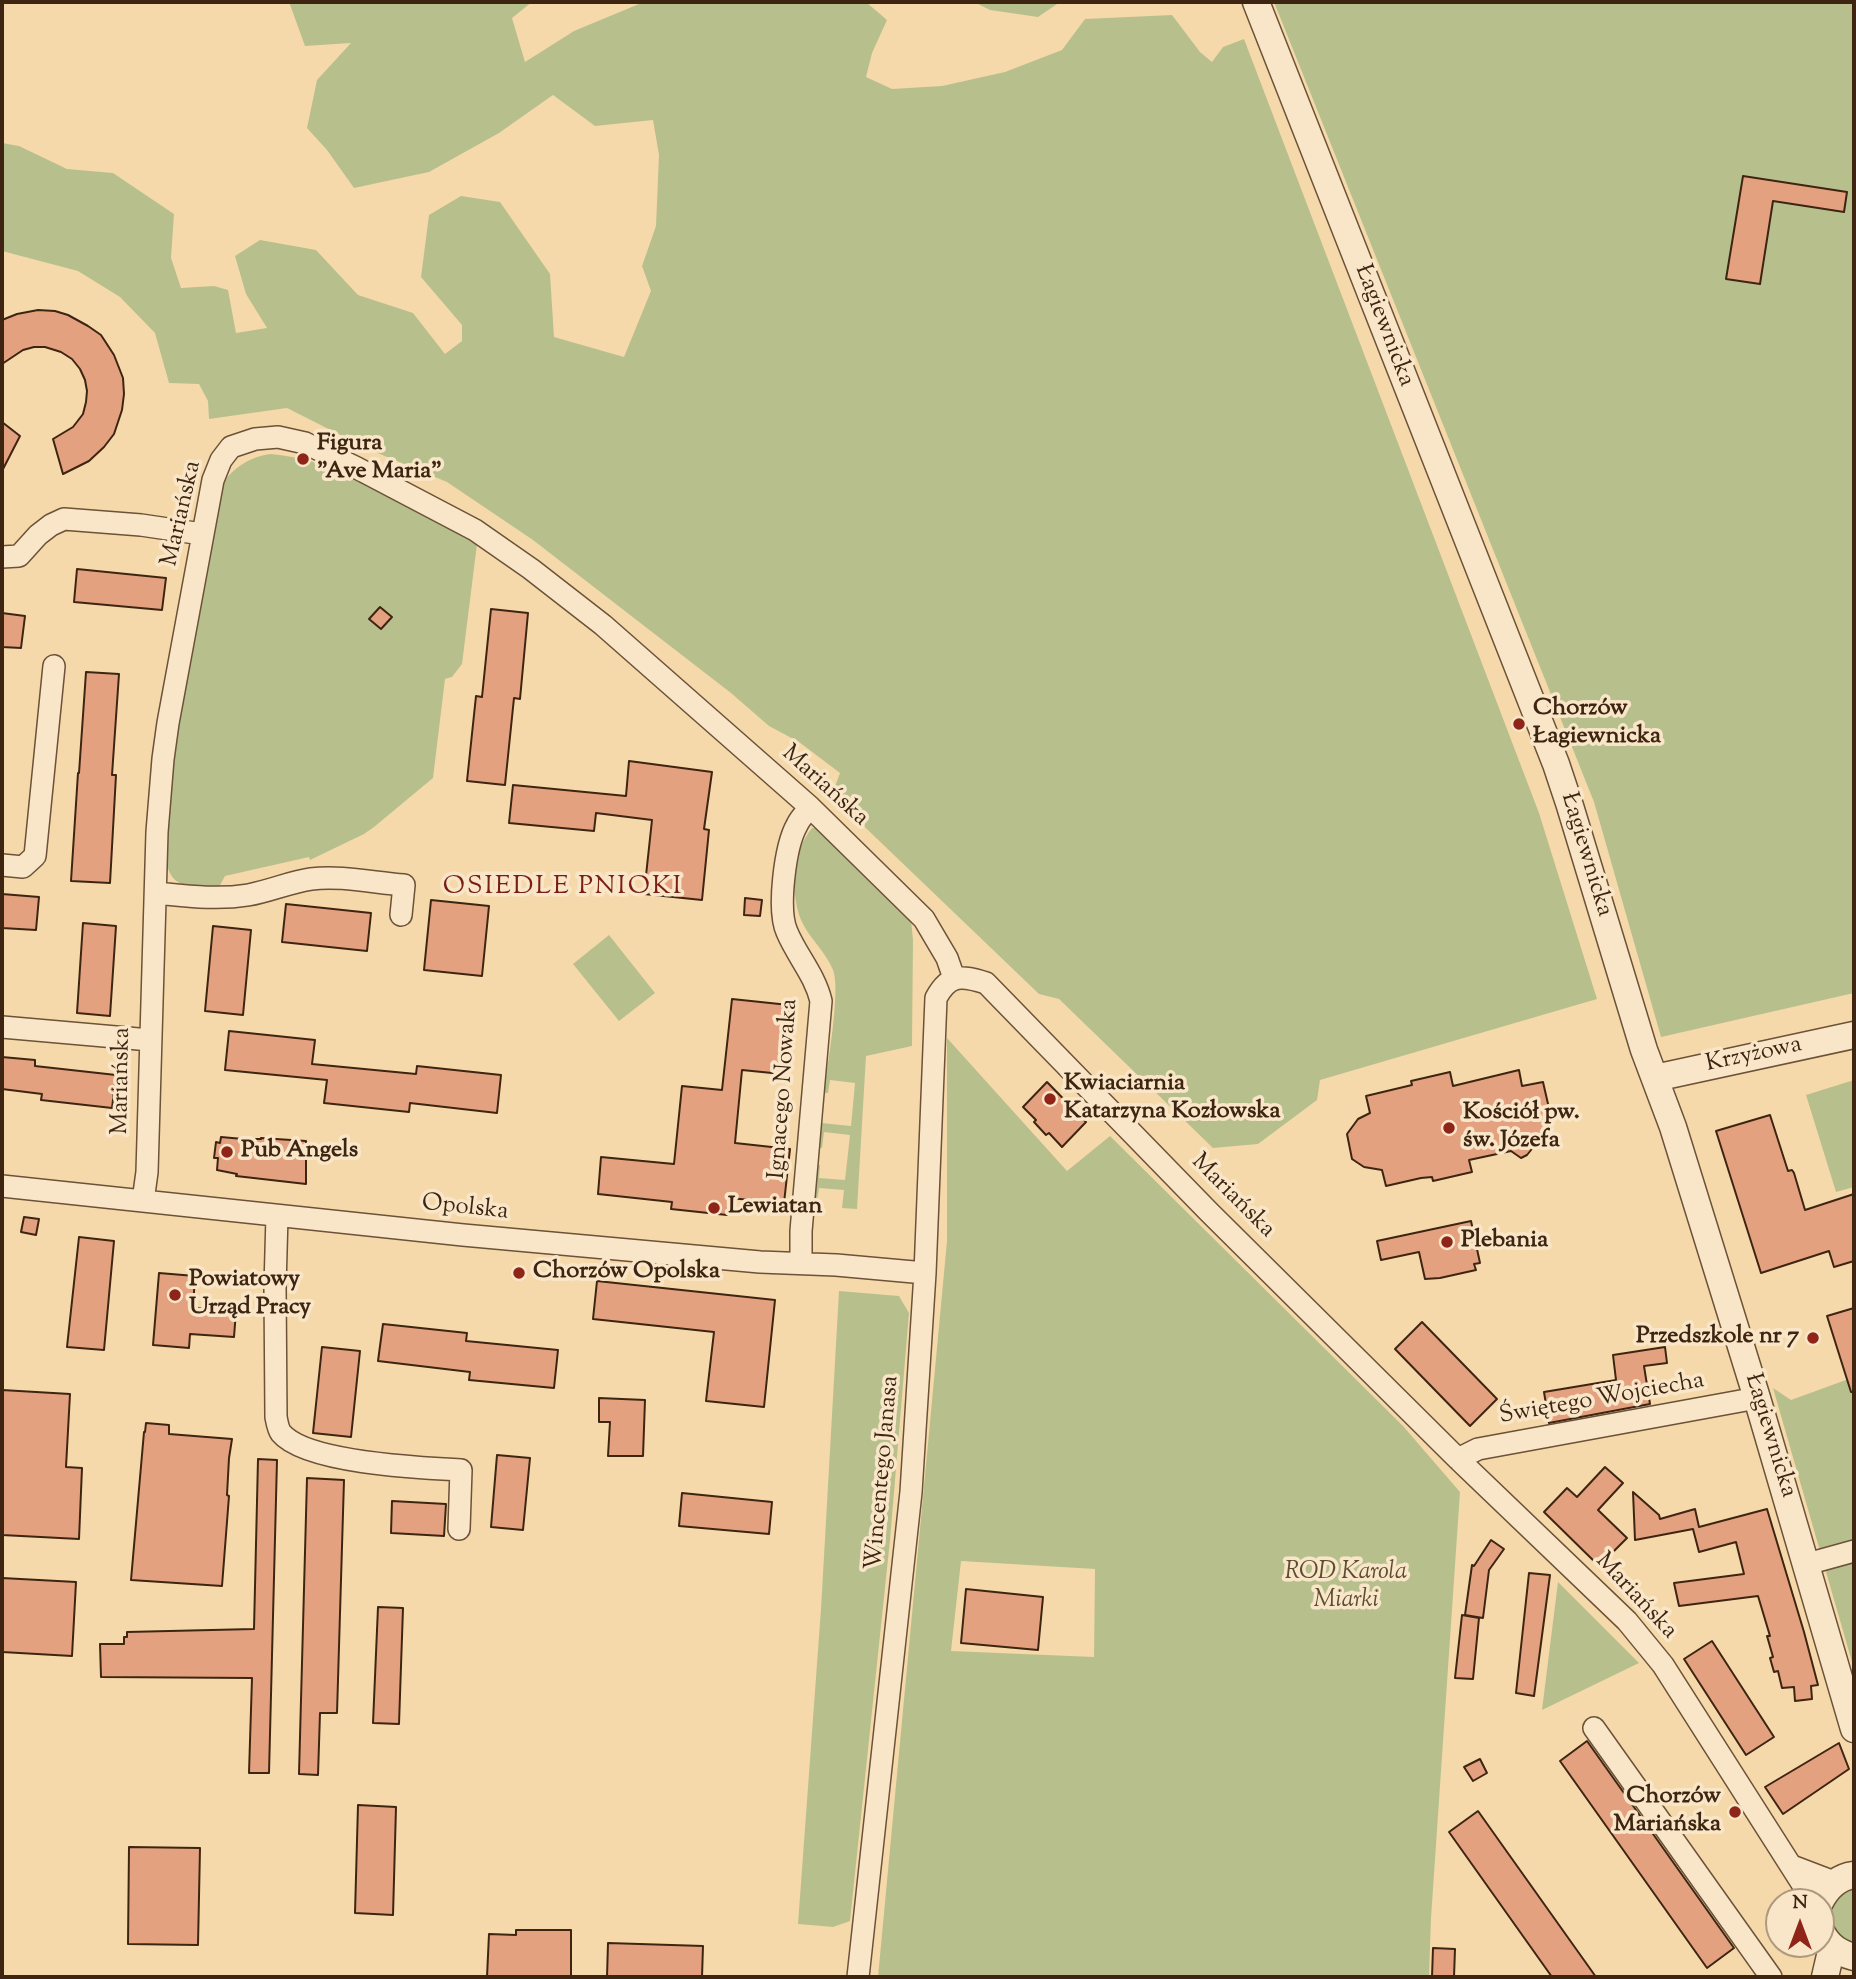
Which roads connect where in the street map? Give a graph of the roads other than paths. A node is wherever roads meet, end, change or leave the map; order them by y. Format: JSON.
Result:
{"nodes":[{"id":1,"x":1256,"y":2,"type":"edge"},
{"id":2,"x":202,"y":534,"type":"junction"},
{"id":3,"x":2,"y":557,"type":"edge"},
{"id":4,"x":54,"y":666,"type":"dead end"},
{"id":5,"x":810,"y":807,"type":"junction"},
{"id":6,"x":2,"y":865,"type":"edge"},
{"id":7,"x":156,"y":893,"type":"junction"},
{"id":8,"x":401,"y":915,"type":"dead end"},
{"id":9,"x":954,"y":978,"type":"junction"},
{"id":10,"x":2,"y":1027,"type":"edge"},
{"id":11,"x":1854,"y":1035,"type":"edge"},
{"id":12,"x":150,"y":1040,"type":"junction"},
{"id":13,"x":1655,"y":1078,"type":"junction"},
{"id":14,"x":2,"y":1186,"type":"edge"},
{"id":15,"x":143,"y":1201,"type":"junction"},
{"id":16,"x":277,"y":1216,"type":"junction"},
{"id":17,"x":801,"y":1263,"type":"junction"},
{"id":18,"x":925,"y":1273,"type":"junction"},
{"id":19,"x":1757,"y":1398,"type":"junction"},
{"id":20,"x":1458,"y":1459,"type":"junction"},
{"id":21,"x":459,"y":1530,"type":"dead end"},
{"id":22,"x":1854,"y":1551,"type":"edge"},
{"id":23,"x":1807,"y":1563,"type":"junction"},
{"id":24,"x":1594,"y":1728,"type":"dead end"},
{"id":25,"x":1854,"y":1729,"type":"edge"},
{"id":26,"x":1828,"y":1888,"type":"edge"},
{"id":27,"x":1836,"y":1945,"type":"edge"},
{"id":28,"x":1854,"y":1969,"type":"edge"},
{"id":29,"x":858,"y":1977,"type":"edge"},
{"id":30,"x":1771,"y":1977,"type":"edge"},
{"id":31,"x":1825,"y":1977,"type":"edge"},
{"id":32,"x":1847,"y":1977,"type":"edge"}],
"edges":[{"from":1,"to":13,"type":"street","name":"Łagiewnicka"},
{"from":2,"to":3,"type":"street"},
{"from":2,"to":5,"type":"street","name":"Mariańska"},
{"from":2,"to":7,"type":"street","name":"Mariańska"},
{"from":4,"to":6,"type":"street"},
{"from":5,"to":9,"type":"street","name":"Mariańska"},
{"from":5,"to":17,"type":"street","name":"Ignacego Nowaka"},
{"from":7,"to":8,"type":"street"},
{"from":7,"to":12,"type":"street","name":"Mariańska"},
{"from":9,"to":18,"type":"street","name":"Wincentego Janasa"},
{"from":9,"to":20,"type":"street","name":"Mariańska"},
{"from":10,"to":12,"type":"street"},
{"from":11,"to":13,"type":"street","name":"Krzyżowa"},
{"from":12,"to":15,"type":"street","name":"Mariańska"},
{"from":13,"to":19,"type":"street","name":"Łagiewnicka"},
{"from":14,"to":15,"type":"street","name":"Opolska"},
{"from":15,"to":16,"type":"street","name":"Opolska"},
{"from":16,"to":17,"type":"street","name":"Opolska"},
{"from":16,"to":21,"type":"street"},
{"from":17,"to":18,"type":"street","name":"Opolska"},
{"from":18,"to":29,"type":"street","name":"Wincentego Janasa"},
{"from":19,"to":20,"type":"street","name":"Świętego Wojciecha"},
{"from":19,"to":23,"type":"street","name":"Łagiewnicka"},
{"from":20,"to":26,"type":"street","name":"Mariańska"},
{"from":22,"to":23,"type":"street"},
{"from":23,"to":25,"type":"street","name":"Łagiewnicka"},
{"from":24,"to":30,"type":"street"},
{"from":27,"to":31,"type":"street"},
{"from":28,"to":32,"type":"street"}]}
